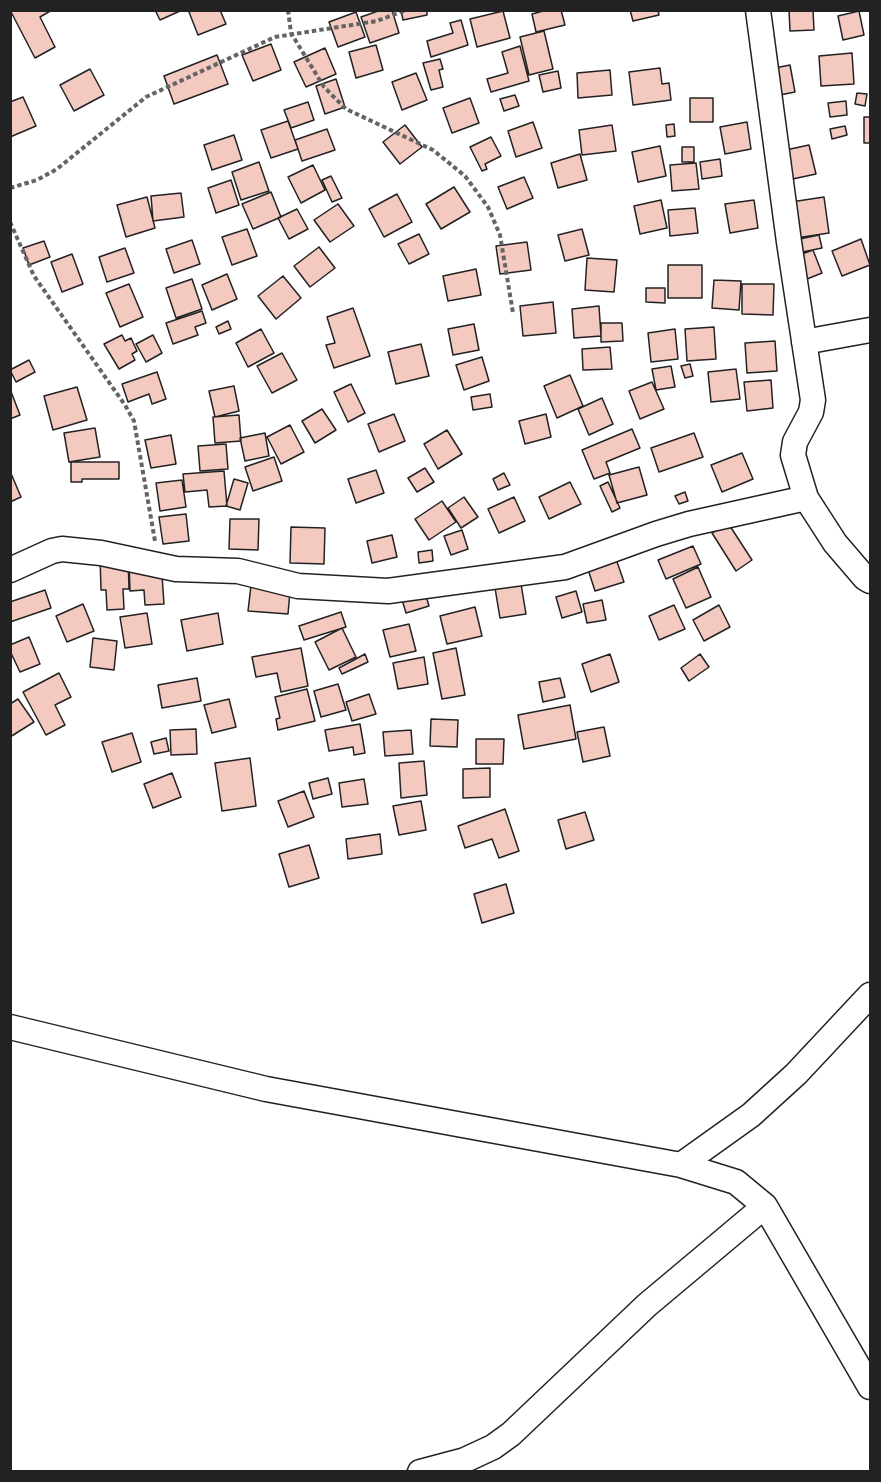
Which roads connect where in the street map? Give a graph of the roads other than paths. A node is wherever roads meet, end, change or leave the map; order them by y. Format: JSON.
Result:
{"nodes":[{"id":1,"x":758,"y":10,"type":"edge"},
{"id":2,"x":870,"y":330,"type":"edge"},
{"id":3,"x":804,"y":342,"type":"junction"},
{"id":4,"x":806,"y":498,"type":"junction"},
{"id":5,"x":10,"y":570,"type":"edge"},
{"id":6,"x":870,"y":581,"type":"edge"},
{"id":7,"x":870,"y":995,"type":"edge"},
{"id":8,"x":870,"y":1018,"type":"edge"},
{"id":9,"x":842,"y":1026,"type":"junction"},
{"id":10,"x":10,"y":1027,"type":"edge"},
{"id":11,"x":681,"y":1165,"type":"junction"},
{"id":12,"x":765,"y":1206,"type":"junction"},
{"id":13,"x":870,"y":1387,"type":"edge"},
{"id":14,"x":420,"y":1472,"type":"edge"}],
"edges":[{"from":1,"to":3,"type":"street"},
{"from":2,"to":3,"type":"street"},
{"from":3,"to":4,"type":"street"},
{"from":4,"to":5,"type":"street"},
{"from":4,"to":6,"type":"street"},
{"from":7,"to":9,"type":"street"},
{"from":8,"to":9,"type":"street"},
{"from":9,"to":11,"type":"street"},
{"from":10,"to":11,"type":"street"},
{"from":11,"to":12,"type":"street"},
{"from":12,"to":13,"type":"street"},
{"from":12,"to":14,"type":"street"}]}
